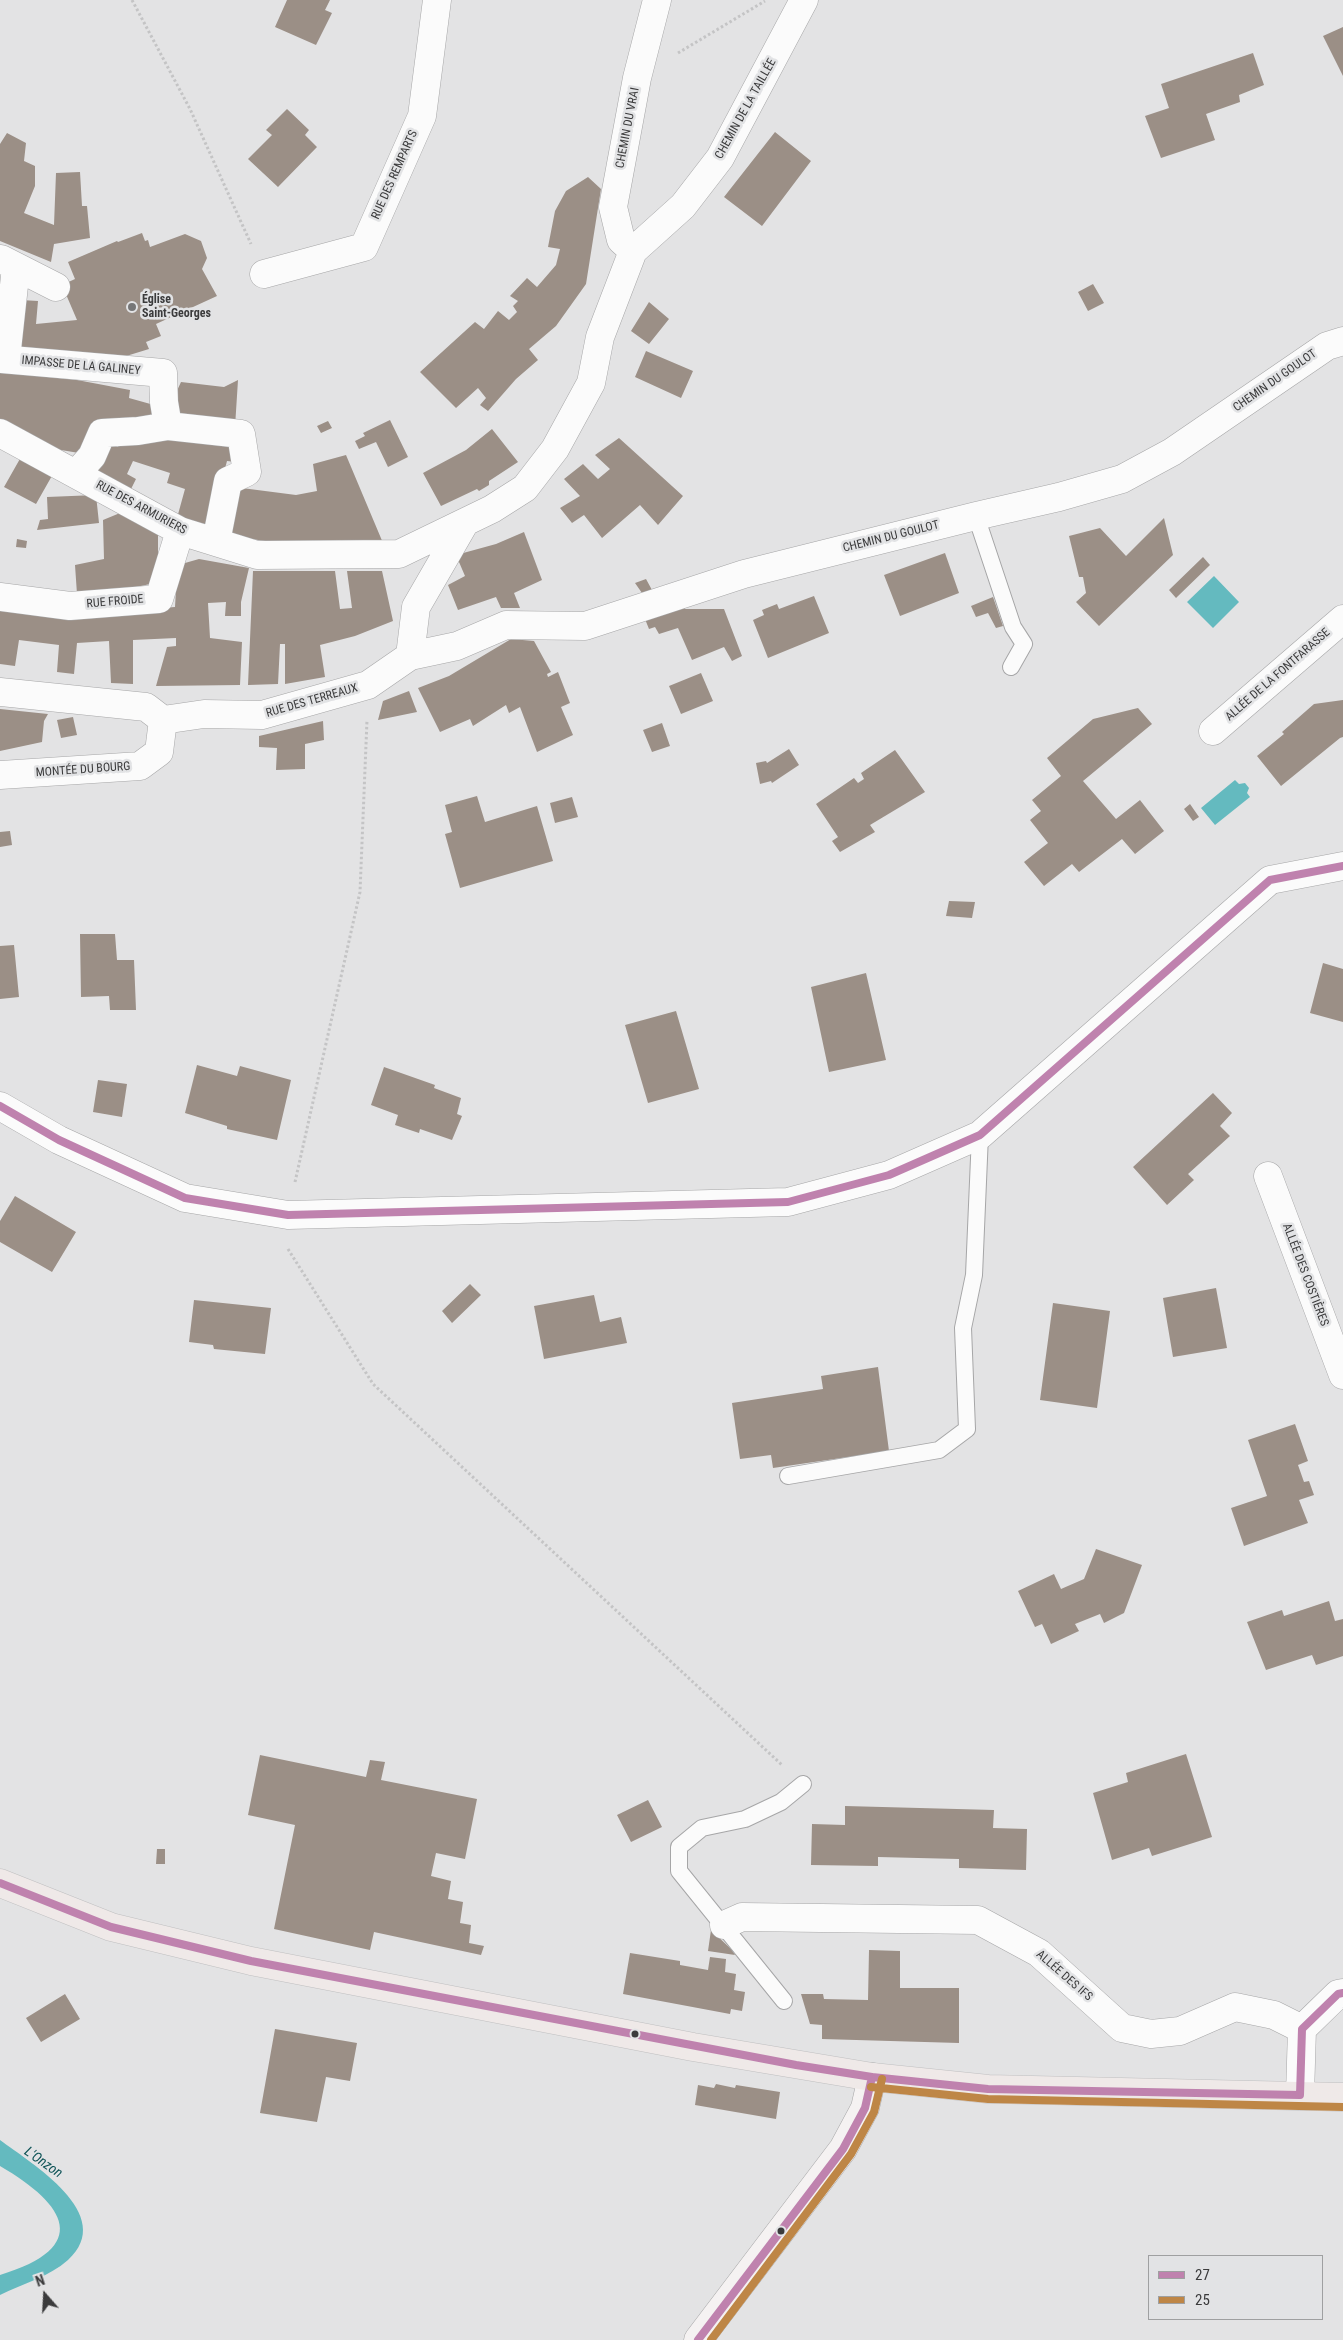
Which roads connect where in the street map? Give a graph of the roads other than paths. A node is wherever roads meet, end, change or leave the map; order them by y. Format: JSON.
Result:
{"nodes":[{"id":1,"x":437,"y":0,"type":"edge"},
{"id":2,"x":657,"y":0,"type":"edge"},
{"id":3,"x":804,"y":0,"type":"edge"},
{"id":4,"x":633,"y":251,"type":"junction"},
{"id":5,"x":8,"y":263,"type":"edge"},
{"id":6,"x":264,"y":274,"type":"road end"},
{"id":7,"x":56,"y":287,"type":"dead end"},
{"id":8,"x":1343,"y":341,"type":"edge"},
{"id":9,"x":3,"y":359,"type":"edge"},
{"id":10,"x":168,"y":426,"type":"junction"},
{"id":11,"x":0,"y":433,"type":"edge"},
{"id":12,"x":76,"y":474,"type":"junction"},
{"id":13,"x":976,"y":516,"type":"junction"},
{"id":14,"x":464,"y":524,"type":"junction"},
{"id":15,"x":180,"y":531,"type":"junction"},
{"id":16,"x":216,"y":542,"type":"junction"},
{"id":17,"x":0,"y":597,"type":"edge"},
{"id":18,"x":1343,"y":619,"type":"edge"},
{"id":19,"x":410,"y":656,"type":"junction"},
{"id":20,"x":1011,"y":667,"type":"dead end"},
{"id":21,"x":0,"y":692,"type":"edge"},
{"id":22,"x":162,"y":720,"type":"junction"},
{"id":23,"x":1213,"y":731,"type":"dead end"},
{"id":24,"x":0,"y":775,"type":"edge"},
{"id":25,"x":1343,"y":866,"type":"edge"},
{"id":26,"x":0,"y":1106,"type":"edge"},
{"id":27,"x":980,"y":1135,"type":"junction"},
{"id":28,"x":1268,"y":1176,"type":"dead end"},
{"id":29,"x":1343,"y":1375,"type":"edge"},
{"id":30,"x":788,"y":1476,"type":"dead end"},
{"id":31,"x":803,"y":1784,"type":"road end"},
{"id":32,"x":0,"y":1883,"type":"edge"},
{"id":33,"x":724,"y":1925,"type":"junction"},
{"id":34,"x":1343,"y":1993,"type":"edge"},
{"id":35,"x":784,"y":2001,"type":"dead end"},
{"id":36,"x":1302,"y":2029,"type":"junction"},
{"id":37,"x":872,"y":2077,"type":"junction"},
{"id":38,"x":1300,"y":2095,"type":"junction"},
{"id":39,"x":1343,"y":2097,"type":"edge"},
{"id":40,"x":698,"y":2340,"type":"edge"}],
"edges":[{"from":1,"to":6,"type":"street","name":"RUE DES REMPARTS"},
{"from":2,"to":4,"type":"street","name":"CHEMIN DU VRAI"},
{"from":3,"to":4,"type":"street","name":"CHEMIN DE LA TAILLÉE"},
{"from":4,"to":14,"type":"street","name":"RUE DES ARMURIERS"},
{"from":5,"to":7,"type":"street"},
{"from":5,"to":9,"type":"street"},
{"from":8,"to":13,"type":"street","name":"CHEMIN DU GOULOT"},
{"from":9,"to":10,"type":"street","name":"IMPASSE DE LA GALINEY"},
{"from":10,"to":12,"type":"street"},
{"from":10,"to":16,"type":"street"},
{"from":11,"to":12,"type":"street","name":"RUE DES ARMURIERS"},
{"from":12,"to":15,"type":"street","name":"RUE DES ARMURIERS"},
{"from":13,"to":19,"type":"street","name":"CHEMIN DU GOULOT"},
{"from":13,"to":20,"type":"lane"},
{"from":14,"to":16,"type":"street","name":"RUE DES ARMURIERS"},
{"from":14,"to":19,"type":"street"},
{"from":15,"to":16,"type":"street","name":"RUE DES ARMURIERS"},
{"from":15,"to":17,"type":"street","name":"RUE FROIDE"},
{"from":18,"to":23,"type":"street","name":"ALLÉE DE LA FONTFARASSE"},
{"from":19,"to":22,"type":"street","name":"RUE DES TERREAUX"},
{"from":21,"to":22,"type":"street"},
{"from":22,"to":24,"type":"street","name":"MONTÉE DU BOURG"},
{"from":25,"to":27,"type":"street"},
{"from":26,"to":27,"type":"street"},
{"from":27,"to":30,"type":"lane"},
{"from":28,"to":29,"type":"street","name":"ALLÉE DES COSTIÈRES"},
{"from":31,"to":33,"type":"lane"},
{"from":32,"to":37,"type":"main road"},
{"from":33,"to":35,"type":"lane"},
{"from":33,"to":36,"type":"street","name":"ALLÉE DES IFS"},
{"from":34,"to":36,"type":"street"},
{"from":36,"to":38,"type":"street"},
{"from":37,"to":38,"type":"main road"},
{"from":37,"to":40,"type":"main road"},
{"from":38,"to":39,"type":"main road"}]}
